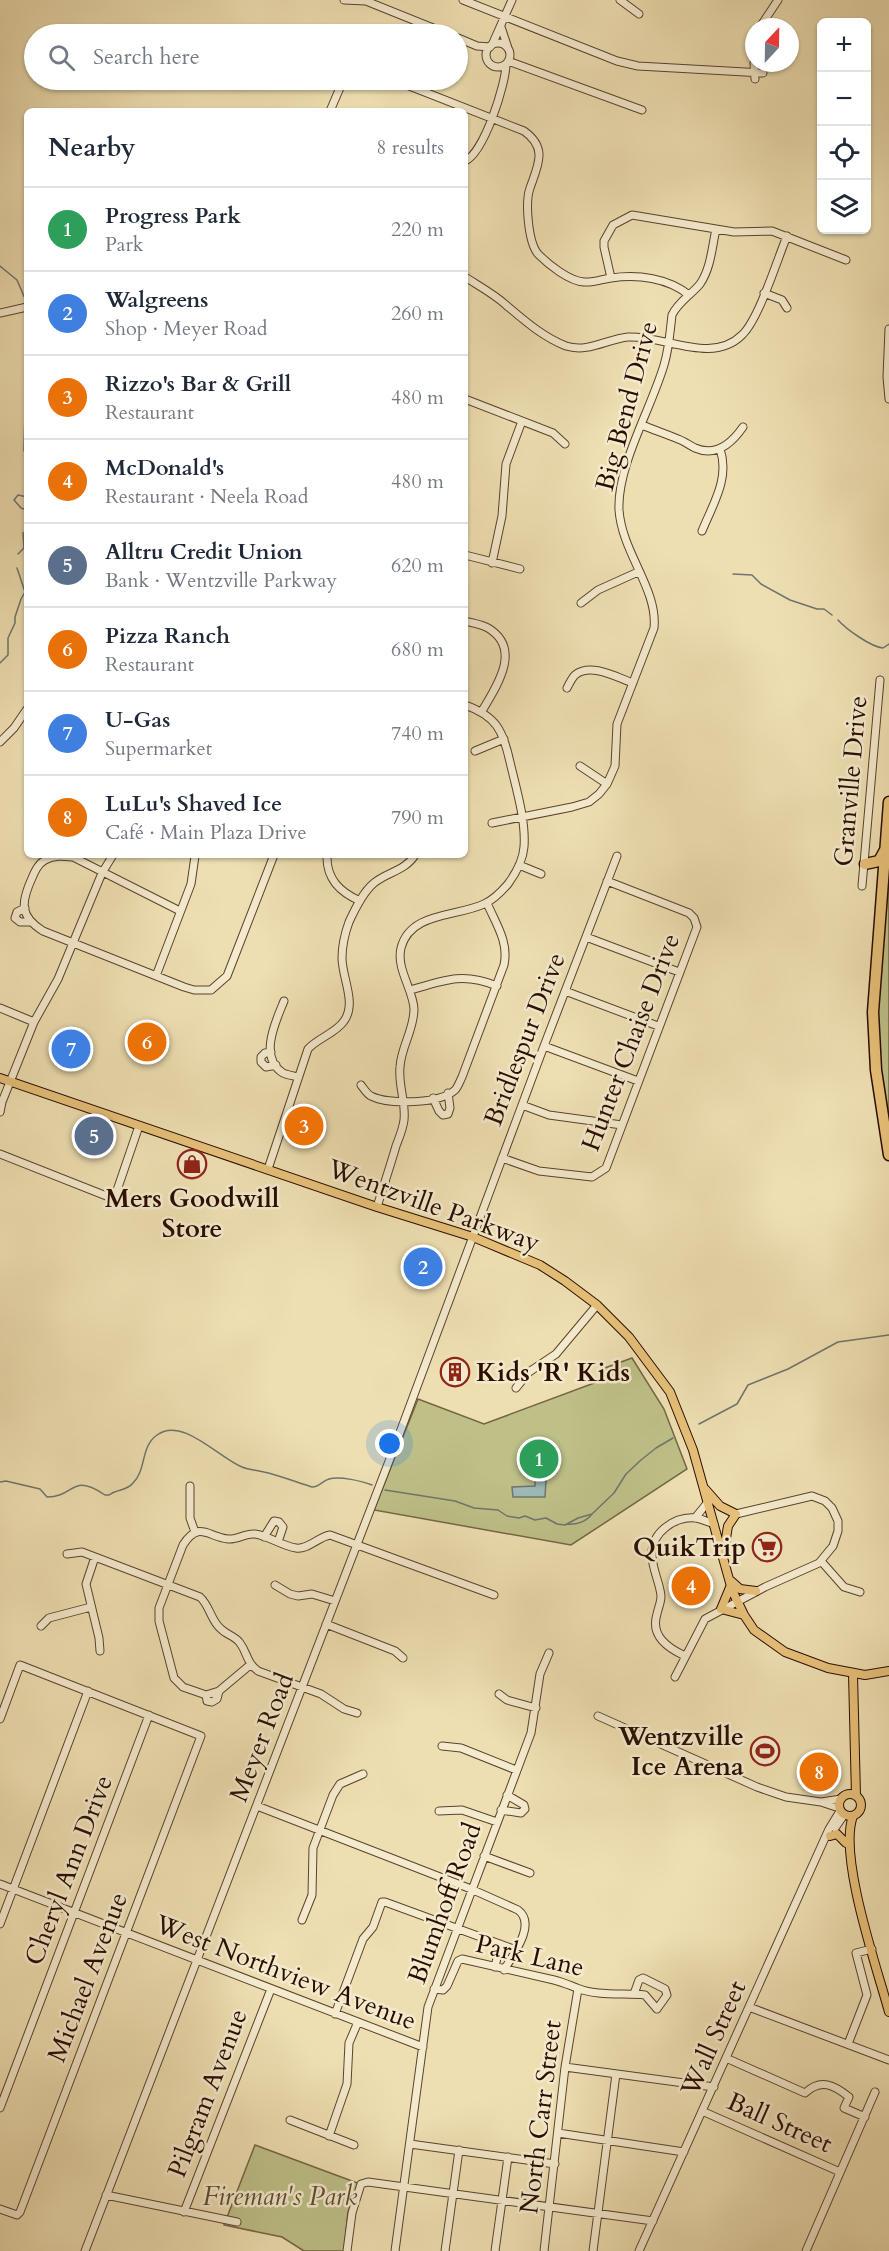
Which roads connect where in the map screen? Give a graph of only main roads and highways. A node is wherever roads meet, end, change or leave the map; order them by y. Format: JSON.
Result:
{"nodes":[{"id":1,"x":889,"y":802,"type":"edge"},
{"id":2,"x":885,"y":849,"type":"junction"},
{"id":3,"x":882,"y":883,"type":"junction"},
{"id":4,"x":0,"y":1078,"type":"edge"},
{"id":5,"x":889,"y":1155,"type":"edge"},
{"id":6,"x":703,"y":1486,"type":"junction"},
{"id":7,"x":723,"y":1555,"type":"junction"},
{"id":8,"x":730,"y":1582,"type":"junction"},
{"id":9,"x":756,"y":1592,"type":"road end"},
{"id":10,"x":744,"y":1615,"type":"junction"},
{"id":11,"x":889,"y":1671,"type":"edge"},
{"id":12,"x":853,"y":1674,"type":"junction"},
{"id":13,"x":853,"y":1734,"type":"junction"},
{"id":14,"x":856,"y":1796,"type":"junction"},
{"id":15,"x":844,"y":1808,"type":"junction"},
{"id":16,"x":827,"y":1839,"type":"road end"},
{"id":17,"x":848,"y":1847,"type":"junction"},
{"id":18,"x":889,"y":2012,"type":"edge"}],
"edges":[{"from":1,"to":2,"type":"highway"},
{"from":2,"to":3,"type":"highway"},
{"from":2,"to":3,"type":"highway"},
{"from":3,"to":5,"type":"highway"},
{"from":4,"to":6,"type":"main road","name":"Wentzville Parkway"},
{"from":6,"to":7,"type":"main road","name":"Wentzville Parkway"},
{"from":6,"to":7,"type":"main road"},
{"from":7,"to":8,"type":"main road","name":"Wentzville Parkway"},
{"from":8,"to":9,"type":"main road"},
{"from":8,"to":10,"type":"main road","name":"Wentzville Parkway"},
{"from":8,"to":10,"type":"main road"},
{"from":10,"to":12,"type":"main road","name":"Wentzville Parkway"},
{"from":11,"to":12,"type":"main road","name":"Wentzville Parkway"},
{"from":12,"to":13,"type":"main road"},
{"from":13,"to":14,"type":"main road"},
{"from":13,"to":15,"type":"main road"},
{"from":14,"to":15,"type":"main road"},
{"from":14,"to":15,"type":"main road"},
{"from":15,"to":17,"type":"main road"},
{"from":16,"to":17,"type":"main road"},
{"from":17,"to":18,"type":"main road"}]}
